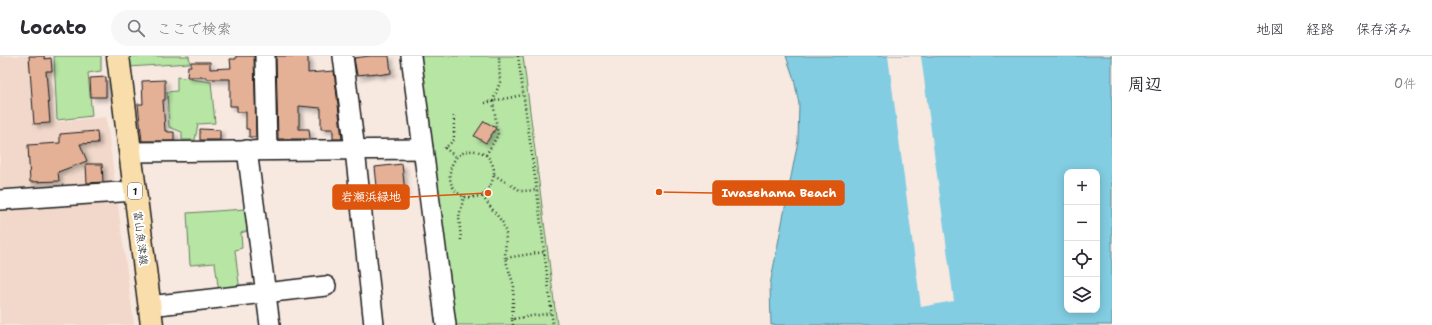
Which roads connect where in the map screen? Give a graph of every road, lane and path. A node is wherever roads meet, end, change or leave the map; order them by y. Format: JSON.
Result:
{"nodes":[{"id":1,"x":118,"y":56,"type":"edge"},
{"id":2,"x":265,"y":56,"type":"edge"},
{"id":3,"x":343,"y":56,"type":"edge"},
{"id":4,"x":411,"y":56,"type":"edge"},
{"id":5,"x":499,"y":56,"type":"edge"},
{"id":6,"x":518,"y":56,"type":"edge"},
{"id":7,"x":524,"y":94,"type":"junction"},
{"id":8,"x":493,"y":101,"type":"junction"},
{"id":9,"x":485,"y":103,"type":"dead end"},
{"id":10,"x":454,"y":116,"type":"dead end"},
{"id":11,"x":423,"y":149,"type":"junction"},
{"id":12,"x":247,"y":150,"type":"junction"},
{"id":13,"x":267,"y":150,"type":"junction"},
{"id":14,"x":355,"y":150,"type":"junction"},
{"id":15,"x":130,"y":152,"type":"junction"},
{"id":16,"x":486,"y":155,"type":"junction"},
{"id":17,"x":456,"y":157,"type":"junction"},
{"id":18,"x":494,"y":175,"type":"junction"},
{"id":19,"x":537,"y":190,"type":"junction"},
{"id":20,"x":135,"y":191,"type":"junction"},
{"id":21,"x":464,"y":196,"type":"junction"},
{"id":22,"x":482,"y":196,"type":"junction"},
{"id":23,"x":0,"y":200,"type":"edge"},
{"id":24,"x":461,"y":240,"type":"dead end"},
{"id":25,"x":544,"y":252,"type":"junction"},
{"id":26,"x":505,"y":258,"type":"junction"},
{"id":27,"x":326,"y":286,"type":"dead end"},
{"id":28,"x":265,"y":292,"type":"junction"},
{"id":29,"x":552,"y":313,"type":"junction"},
{"id":30,"x":151,"y":316,"type":"edge"},
{"id":31,"x":512,"y":319,"type":"junction"},
{"id":32,"x":270,"y":325,"type":"edge"},
{"id":33,"x":374,"y":325,"type":"edge"},
{"id":34,"x":446,"y":325,"type":"edge"},
{"id":35,"x":513,"y":325,"type":"edge"},
{"id":36,"x":554,"y":325,"type":"edge"}],
"edges":[{"from":1,"to":15,"type":"main road","name":"富山魚津線","number":"1"},
{"from":2,"to":13,"type":"street"},
{"from":3,"to":14,"type":"street"},
{"from":4,"to":11,"type":"street"},
{"from":5,"to":8,"type":"path"},
{"from":6,"to":7,"type":"path"},
{"from":7,"to":8,"type":"path"},
{"from":7,"to":19,"type":"path"},
{"from":8,"to":9,"type":"path"},
{"from":8,"to":16,"type":"path"},
{"from":10,"to":17,"type":"path"},
{"from":11,"to":14,"type":"street"},
{"from":11,"to":34,"type":"street"},
{"from":12,"to":13,"type":"street"},
{"from":12,"to":15,"type":"street"},
{"from":12,"to":28,"type":"street"},
{"from":13,"to":14,"type":"street"},
{"from":14,"to":33,"type":"street"},
{"from":15,"to":20,"type":"main road","name":"富山魚津線","number":"1"},
{"from":16,"to":17,"type":"path"},
{"from":16,"to":18,"type":"path"},
{"from":17,"to":21,"type":"path"},
{"from":18,"to":19,"type":"path"},
{"from":18,"to":22,"type":"path"},
{"from":19,"to":25,"type":"path"},
{"from":20,"to":23,"type":"street"},
{"from":20,"to":30,"type":"main road","name":"富山魚津線","number":"1"},
{"from":21,"to":22,"type":"path"},
{"from":21,"to":24,"type":"path"},
{"from":22,"to":26,"type":"path"},
{"from":25,"to":26,"type":"path"},
{"from":25,"to":29,"type":"path"},
{"from":26,"to":31,"type":"path"},
{"from":27,"to":28,"type":"street"},
{"from":28,"to":30,"type":"street"},
{"from":28,"to":32,"type":"street"},
{"from":29,"to":31,"type":"path"},
{"from":29,"to":36,"type":"path"},
{"from":31,"to":35,"type":"path"}]}
